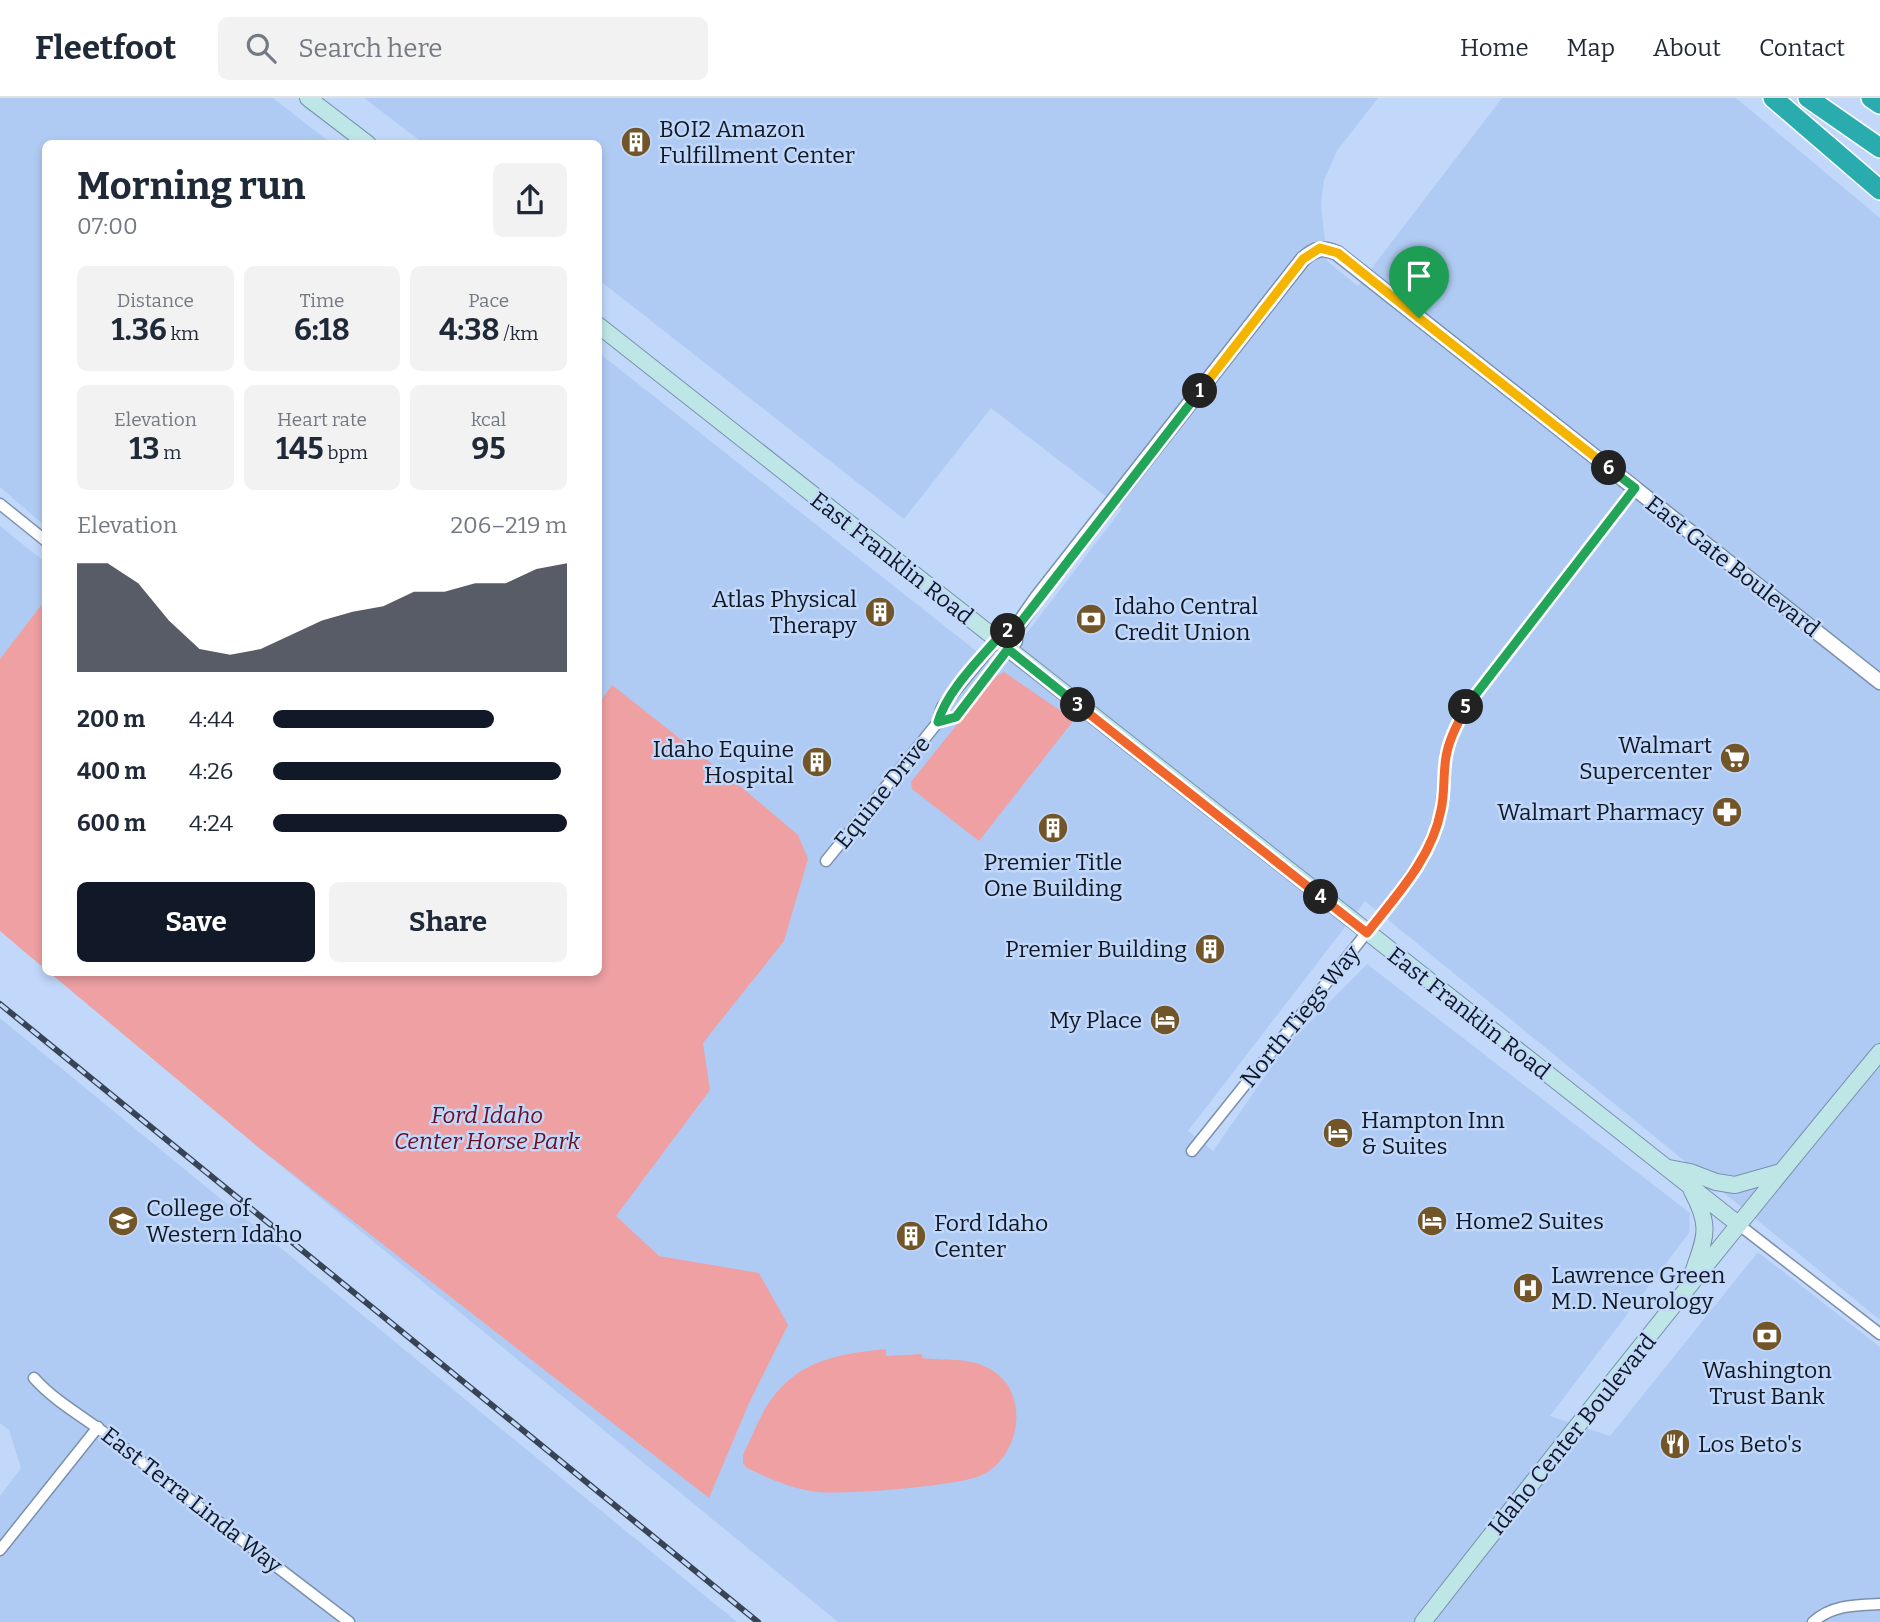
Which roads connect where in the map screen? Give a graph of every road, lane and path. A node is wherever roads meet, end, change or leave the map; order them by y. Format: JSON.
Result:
{"nodes":[{"id":1,"x":308,"y":98,"type":"edge"},
{"id":2,"x":1773,"y":98,"type":"edge"},
{"id":3,"x":1808,"y":98,"type":"edge"},
{"id":4,"x":1871,"y":98,"type":"edge"},
{"id":5,"x":1879,"y":101,"type":"edge"},
{"id":6,"x":363,"y":140,"type":"edge"},
{"id":7,"x":1880,"y":148,"type":"edge"},
{"id":8,"x":1880,"y":190,"type":"edge"},
{"id":9,"x":602,"y":328,"type":"edge"},
{"id":10,"x":1635,"y":488,"type":"junction"},
{"id":11,"x":0,"y":504,"type":"edge"},
{"id":12,"x":42,"y":538,"type":"edge"},
{"id":13,"x":1003,"y":645,"type":"junction"},
{"id":14,"x":1880,"y":682,"type":"edge"},
{"id":15,"x":938,"y":722,"type":"junction"},
{"id":16,"x":827,"y":862,"type":"dead end"},
{"id":17,"x":1367,"y":933,"type":"junction"},
{"id":18,"x":1880,"y":1052,"type":"edge"},
{"id":19,"x":1192,"y":1151,"type":"dead end"},
{"id":20,"x":1668,"y":1168,"type":"junction"},
{"id":21,"x":1781,"y":1172,"type":"junction"},
{"id":22,"x":1689,"y":1185,"type":"junction"},
{"id":23,"x":1738,"y":1224,"type":"junction"},
{"id":24,"x":1689,"y":1287,"type":"junction"},
{"id":25,"x":1880,"y":1334,"type":"edge"},
{"id":26,"x":34,"y":1378,"type":"dead end"},
{"id":27,"x":98,"y":1427,"type":"junction"},
{"id":28,"x":0,"y":1550,"type":"edge"},
{"id":29,"x":1880,"y":1604,"type":"edge"},
{"id":30,"x":349,"y":1622,"type":"edge"},
{"id":31,"x":1423,"y":1622,"type":"edge"},
{"id":32,"x":1813,"y":1622,"type":"edge"}],
"edges":[{"from":1,"to":6,"type":"main road"},
{"from":2,"to":8,"type":"highway"},
{"from":3,"to":7,"type":"highway"},
{"from":4,"to":5,"type":"highway"},
{"from":9,"to":13,"type":"main road","name":"East Franklin Road"},
{"from":10,"to":13,"type":"street","name":"East Gate Boulevard"},
{"from":10,"to":14,"type":"street","name":"East Gate Boulevard"},
{"from":10,"to":17,"type":"street","name":"North Tiegs Way"},
{"from":11,"to":12,"type":"street"},
{"from":13,"to":15,"type":"street","name":"Equine Drive"},
{"from":13,"to":15,"type":"street","name":"Equine Drive"},
{"from":13,"to":17,"type":"main road","name":"East Franklin Road"},
{"from":15,"to":16,"type":"street","name":"Equine Drive"},
{"from":17,"to":19,"type":"street","name":"North Tiegs Way"},
{"from":17,"to":20,"type":"main road","name":"East Franklin Road"},
{"from":18,"to":21,"type":"main road","name":"Idaho Center Boulevard"},
{"from":20,"to":21,"type":"main road"},
{"from":20,"to":22,"type":"main road","name":"East Franklin Road"},
{"from":21,"to":23,"type":"main road","name":"Idaho Center Boulevard"},
{"from":22,"to":23,"type":"main road","name":"East Franklin Road"},
{"from":22,"to":24,"type":"main road"},
{"from":23,"to":24,"type":"main road","name":"Idaho Center Boulevard"},
{"from":23,"to":25,"type":"street","name":"East Franklin Road"},
{"from":24,"to":31,"type":"main road","name":"Idaho Center Boulevard"},
{"from":26,"to":27,"type":"street","name":"East Terra Linda Way"},
{"from":27,"to":28,"type":"street"},
{"from":27,"to":30,"type":"street","name":"East Terra Linda Way"},
{"from":29,"to":32,"type":"street"}]}
